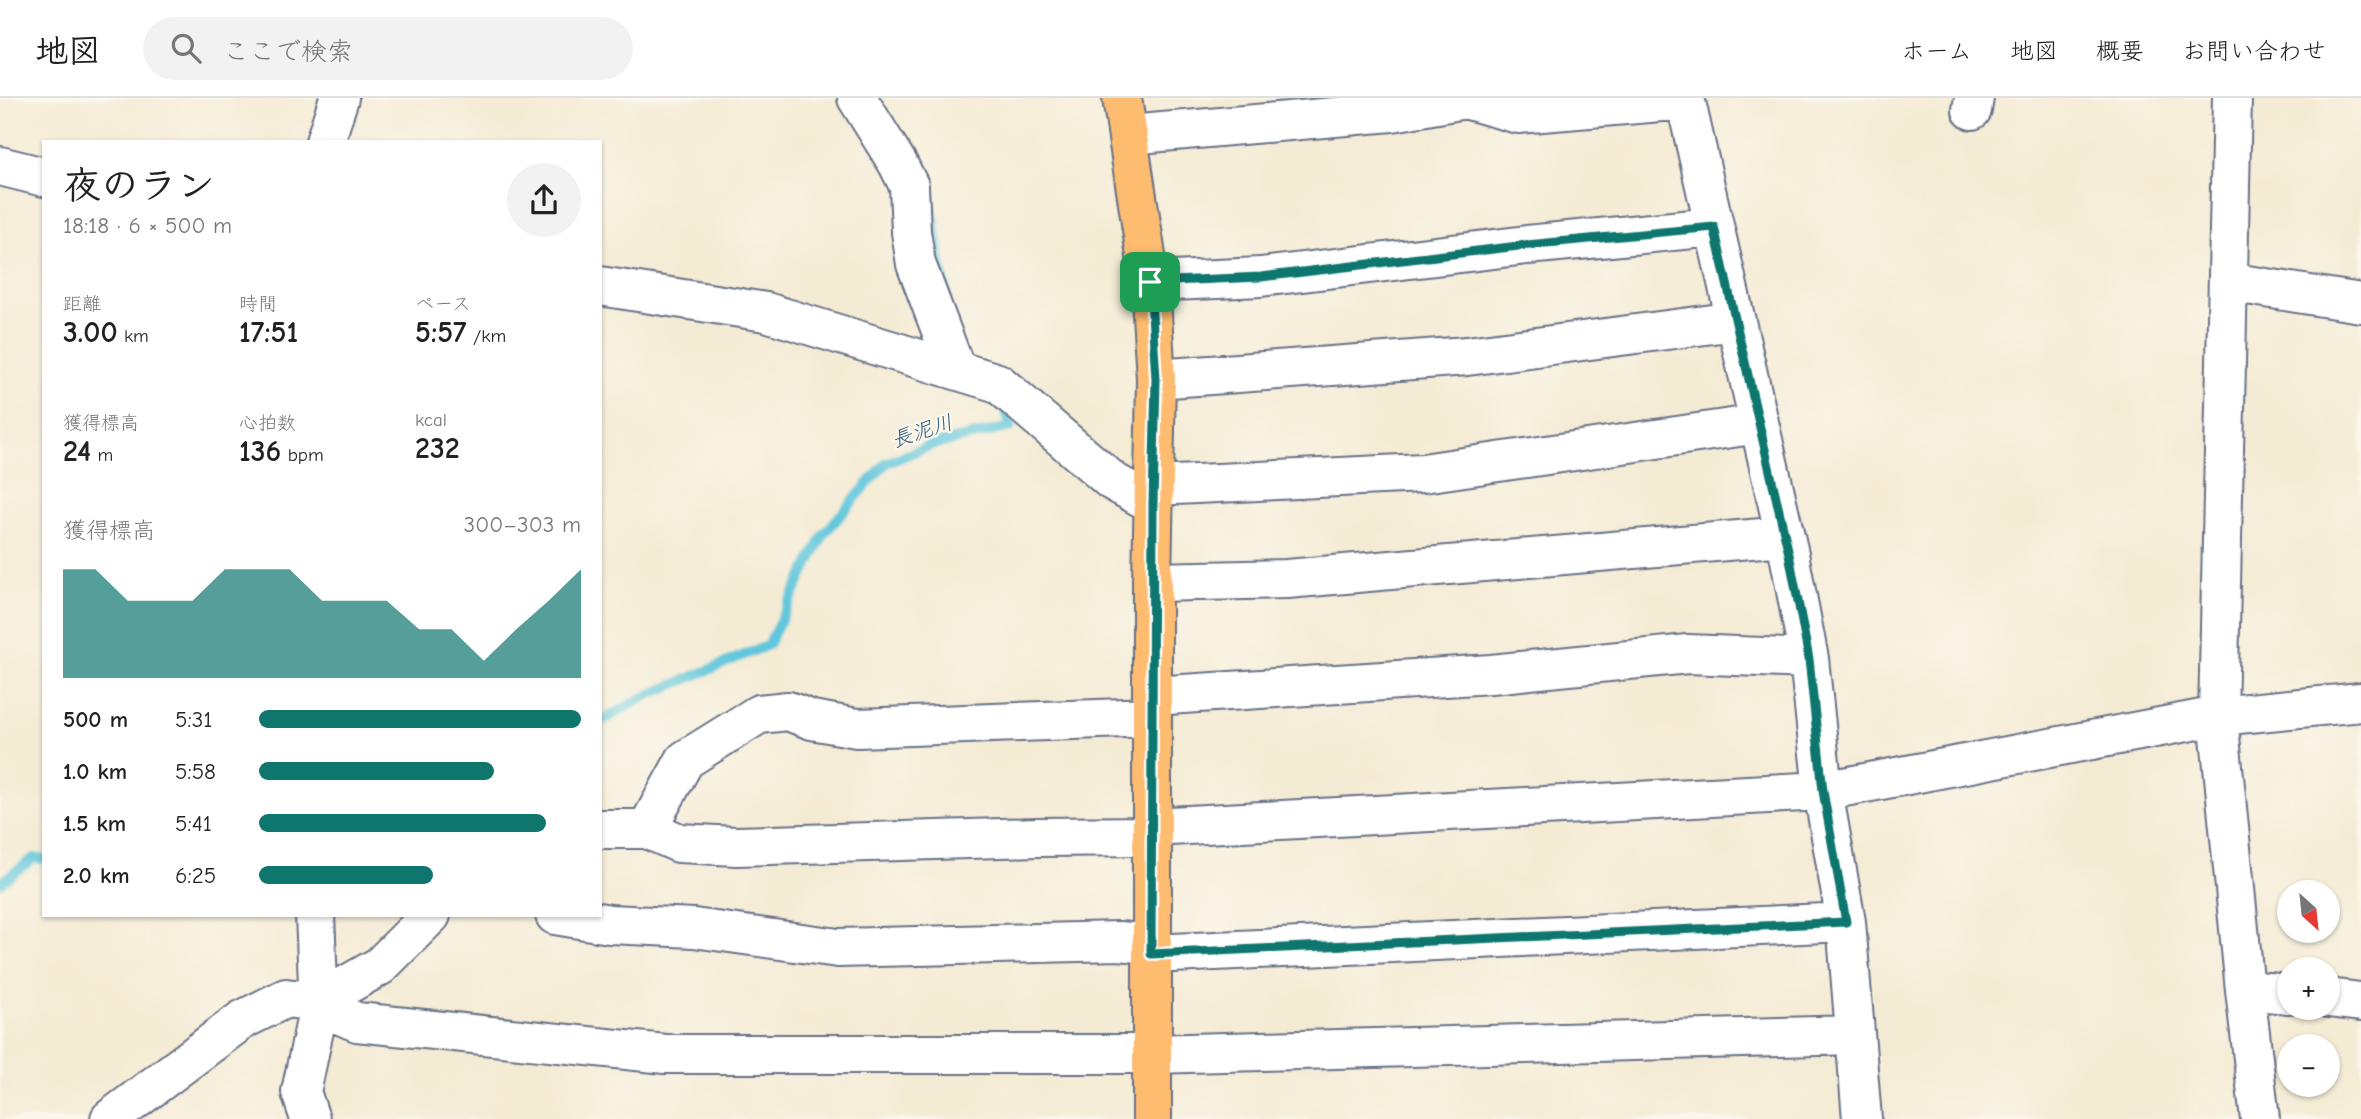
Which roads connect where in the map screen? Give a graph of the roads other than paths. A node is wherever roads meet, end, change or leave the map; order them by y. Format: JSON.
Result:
{"nodes":[{"id":1,"x":339,"y":98,"type":"edge"},
{"id":2,"x":857,"y":98,"type":"edge"},
{"id":3,"x":2232,"y":98,"type":"edge"},
{"id":4,"x":1685,"y":99,"type":"edge"},
{"id":5,"x":1125,"y":116,"type":"edge"},
{"id":6,"x":326,"y":140,"type":"edge"},
{"id":7,"x":0,"y":166,"type":"edge"},
{"id":8,"x":42,"y":176,"type":"edge"},
{"id":9,"x":1714,"y":227,"type":"junction"},
{"id":10,"x":1150,"y":282,"type":"junction"},
{"id":11,"x":2228,"y":282,"type":"junction"},
{"id":12,"x":602,"y":286,"type":"edge"},
{"id":13,"x":2361,"y":303,"type":"edge"},
{"id":14,"x":1736,"y":321,"type":"junction"},
{"id":15,"x":956,"y":370,"type":"junction"},
{"id":16,"x":1156,"y":379,"type":"junction"},
{"id":17,"x":1759,"y":424,"type":"junction"},
{"id":18,"x":1154,"y":495,"type":"junction"},
{"id":19,"x":1785,"y":536,"type":"junction"},
{"id":20,"x":1152,"y":582,"type":"junction"},
{"id":21,"x":1809,"y":659,"type":"junction"},
{"id":22,"x":2361,"y":702,"type":"edge"},
{"id":23,"x":1152,"y":707,"type":"junction"},
{"id":24,"x":2218,"y":716,"type":"junction"},
{"id":25,"x":1823,"y":791,"type":"junction"},
{"id":26,"x":602,"y":829,"type":"edge"},
{"id":27,"x":647,"y":829,"type":"junction"},
{"id":28,"x":1151,"y":832,"type":"junction"},
{"id":29,"x":315,"y":917,"type":"edge"},
{"id":30,"x":429,"y":917,"type":"edge"},
{"id":31,"x":567,"y":917,"type":"edge"},
{"id":32,"x":1846,"y":922,"type":"junction"},
{"id":33,"x":1151,"y":949,"type":"junction"},
{"id":34,"x":2245,"y":990,"type":"junction"},
{"id":35,"x":2277,"y":993,"type":"edge"},
{"id":36,"x":2340,"y":999,"type":"edge"},
{"id":37,"x":2361,"y":1002,"type":"edge"},
{"id":38,"x":318,"y":1004,"type":"junction"},
{"id":39,"x":1855,"y":1035,"type":"junction"},
{"id":40,"x":1152,"y":1054,"type":"junction"},
{"id":41,"x":110,"y":1119,"type":"edge"},
{"id":42,"x":310,"y":1119,"type":"edge"},
{"id":43,"x":1152,"y":1119,"type":"edge"},
{"id":44,"x":1862,"y":1119,"type":"edge"},
{"id":45,"x":2260,"y":1119,"type":"edge"}],
"edges":[{"from":1,"to":6,"type":"street"},
{"from":2,"to":15,"type":"street"},
{"from":3,"to":11,"type":"street"},
{"from":4,"to":5,"type":"street"},
{"from":4,"to":9,"type":"street"},
{"from":5,"to":10,"type":"main road"},
{"from":7,"to":8,"type":"street"},
{"from":9,"to":10,"type":"street"},
{"from":9,"to":14,"type":"street"},
{"from":10,"to":16,"type":"main road"},
{"from":11,"to":13,"type":"street"},
{"from":11,"to":24,"type":"street"},
{"from":12,"to":15,"type":"street"},
{"from":14,"to":16,"type":"street"},
{"from":14,"to":17,"type":"street"},
{"from":15,"to":18,"type":"street"},
{"from":16,"to":18,"type":"main road"},
{"from":17,"to":18,"type":"street"},
{"from":17,"to":19,"type":"street"},
{"from":18,"to":20,"type":"main road"},
{"from":19,"to":20,"type":"street"},
{"from":19,"to":21,"type":"street"},
{"from":20,"to":23,"type":"main road"},
{"from":21,"to":23,"type":"street"},
{"from":21,"to":25,"type":"street"},
{"from":22,"to":24,"type":"street"},
{"from":23,"to":27,"type":"street"},
{"from":23,"to":28,"type":"main road"},
{"from":24,"to":25,"type":"street"},
{"from":24,"to":34,"type":"street"},
{"from":25,"to":28,"type":"street"},
{"from":25,"to":32,"type":"street"},
{"from":26,"to":27,"type":"street"},
{"from":27,"to":28,"type":"street"},
{"from":28,"to":33,"type":"main road"},
{"from":29,"to":38,"type":"street"},
{"from":30,"to":38,"type":"street"},
{"from":31,"to":33,"type":"street"},
{"from":32,"to":33,"type":"street"},
{"from":32,"to":39,"type":"street"},
{"from":33,"to":40,"type":"main road"},
{"from":34,"to":35,"type":"street"},
{"from":34,"to":45,"type":"street"},
{"from":36,"to":37,"type":"street"},
{"from":38,"to":40,"type":"street"},
{"from":38,"to":41,"type":"street"},
{"from":38,"to":42,"type":"street"},
{"from":39,"to":40,"type":"street"},
{"from":39,"to":44,"type":"street"},
{"from":40,"to":43,"type":"main road"}]}
